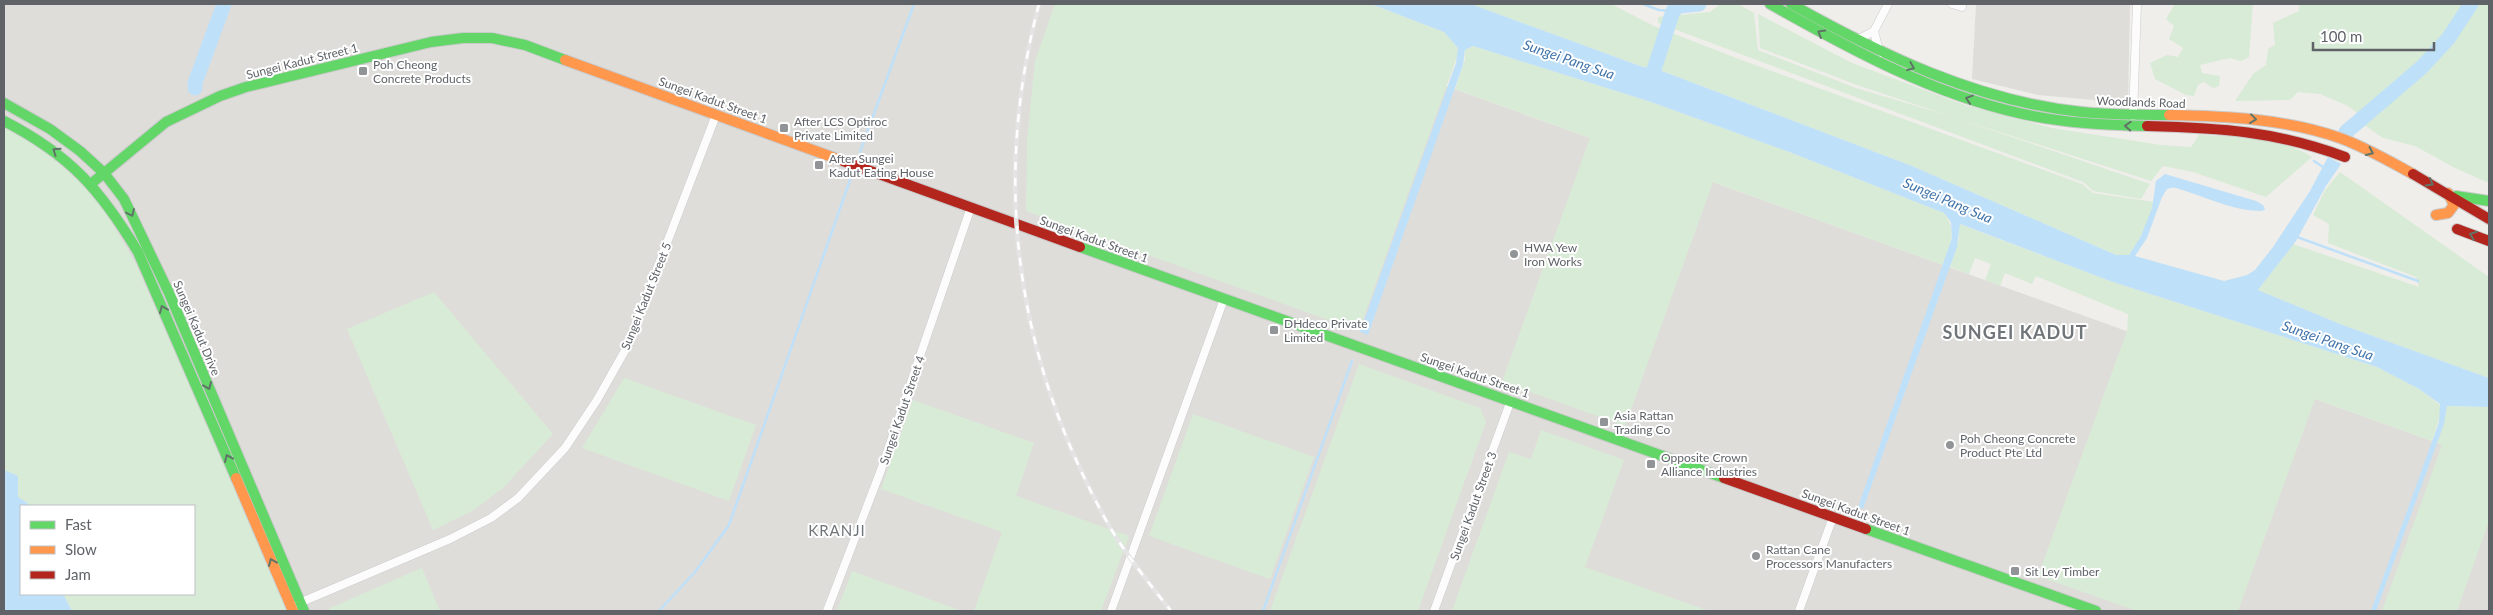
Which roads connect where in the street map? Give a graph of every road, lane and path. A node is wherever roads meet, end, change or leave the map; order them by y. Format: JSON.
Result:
{"nodes":[{"id":1,"x":1770,"y":4,"type":"edge"},
{"id":2,"x":1791,"y":4,"type":"edge"},
{"id":3,"x":1888,"y":4,"type":"edge"},
{"id":4,"x":1952,"y":4,"type":"edge"},
{"id":5,"x":2137,"y":4,"type":"edge"},
{"id":6,"x":1962,"y":8,"type":"dead end"},
{"id":7,"x":1874,"y":31,"type":"junction"},
{"id":8,"x":1852,"y":39,"type":"junction"},
{"id":9,"x":1884,"y":55,"type":"junction"},
{"id":10,"x":4,"y":103,"type":"edge"},
{"id":11,"x":716,"y":115,"type":"junction"},
{"id":12,"x":2133,"y":116,"type":"junction"},
{"id":13,"x":4,"y":121,"type":"edge"},
{"id":14,"x":2345,"y":158,"type":"dead end"},
{"id":15,"x":104,"y":173,"type":"junction"},
{"id":16,"x":92,"y":183,"type":"junction"},
{"id":17,"x":2450,"y":194,"type":"junction"},
{"id":18,"x":2489,"y":201,"type":"edge"},
{"id":19,"x":971,"y":207,"type":"junction"},
{"id":20,"x":2436,"y":215,"type":"dead end"},
{"id":21,"x":2489,"y":219,"type":"edge"},
{"id":22,"x":2457,"y":229,"type":"dead end"},
{"id":23,"x":2489,"y":242,"type":"edge"},
{"id":24,"x":1224,"y":299,"type":"junction"},
{"id":25,"x":1511,"y":400,"type":"junction"},
{"id":26,"x":1833,"y":517,"type":"junction"},
{"id":27,"x":297,"y":608,"type":"edge"},
{"id":28,"x":827,"y":611,"type":"edge"},
{"id":29,"x":1111,"y":611,"type":"edge"},
{"id":30,"x":1434,"y":611,"type":"edge"},
{"id":31,"x":1799,"y":611,"type":"edge"},
{"id":32,"x":2094,"y":611,"type":"edge"}],
"edges":[{"from":14,"to":1,"type":"main road","name":"Woodlands Road","one_way":true},
{"from":2,"to":8,"type":"main road","name":"Woodlands Road"},
{"from":3,"to":7,"type":"street"},
{"from":4,"to":6,"type":"street"},
{"from":5,"to":12,"type":"street"},
{"from":7,"to":8,"type":"street"},
{"from":7,"to":9,"type":"street"},
{"from":8,"to":9,"type":"main road","name":"Woodlands Road"},
{"from":9,"to":12,"type":"main road","name":"Woodlands Road","one_way":true},
{"from":10,"to":15,"type":"main road","name":"Sungei Kadut Drive"},
{"from":11,"to":15,"type":"main road","name":"Sungei Kadut Street 1"},
{"from":11,"to":19,"type":"main road","name":"Sungei Kadut Street 1"},
{"from":11,"to":27,"type":"street","name":"Sungei Kadut Street 5"},
{"from":12,"to":17,"type":"main road","name":"Woodlands Road","one_way":true},
{"from":16,"to":13,"type":"main road","name":"Sungei Kadut Drive","one_way":true},
{"from":15,"to":16,"type":"main road","name":"Sungei Kadut Street 1"},
{"from":15,"to":27,"type":"main road","name":"Sungei Kadut Drive","one_way":true},
{"from":27,"to":16,"type":"main road","name":"Sungei Kadut Drive","one_way":true},
{"from":17,"to":18,"type":"main road"},
{"from":17,"to":20,"type":"main road"},
{"from":17,"to":21,"type":"main road","name":"Woodlands Road"},
{"from":19,"to":24,"type":"main road","name":"Sungei Kadut Street 1"},
{"from":19,"to":28,"type":"street","name":"Sungei Kadut Street 4"},
{"from":23,"to":22,"type":"main road","one_way":true},
{"from":24,"to":25,"type":"main road","name":"Sungei Kadut Street 1"},
{"from":24,"to":29,"type":"street"},
{"from":25,"to":26,"type":"main road","name":"Sungei Kadut Street 1"},
{"from":25,"to":30,"type":"street","name":"Sungei Kadut Street 3"},
{"from":26,"to":31,"type":"street"},
{"from":26,"to":32,"type":"main road","name":"Sungei Kadut Street 1"}]}
